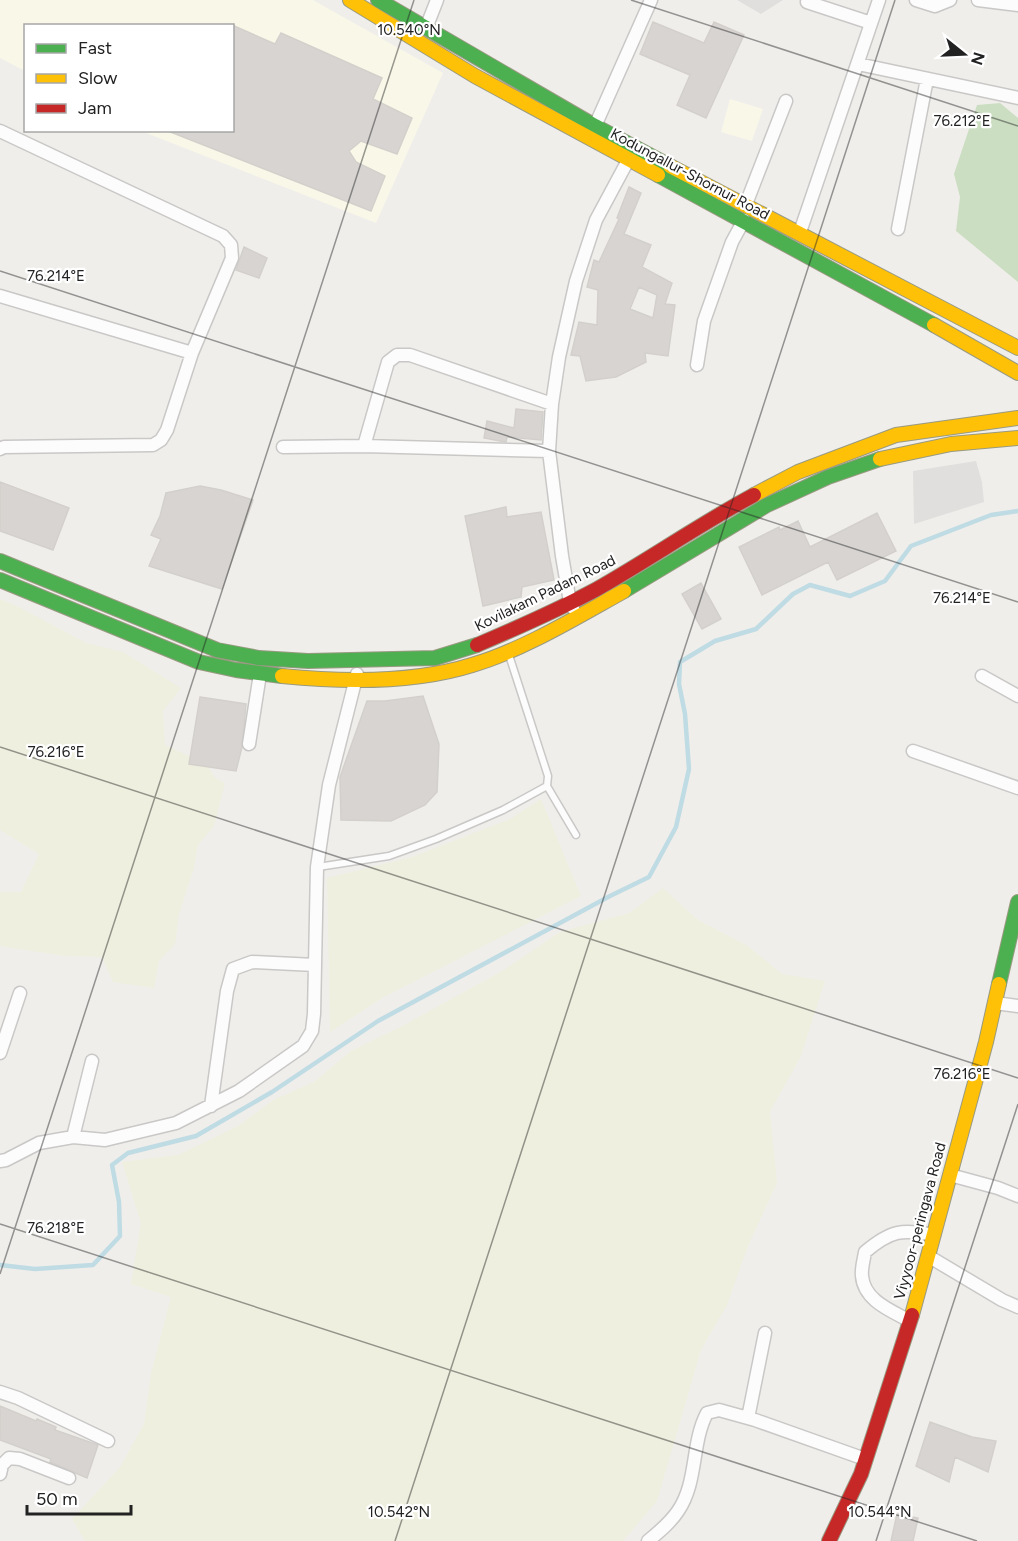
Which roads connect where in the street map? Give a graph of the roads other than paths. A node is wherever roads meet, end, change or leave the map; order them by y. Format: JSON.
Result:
{"nodes":[{"id":1,"x":350,"y":0,"type":"edge"},
{"id":2,"x":378,"y":0,"type":"edge"},
{"id":3,"x":437,"y":0,"type":"edge"},
{"id":4,"x":651,"y":0,"type":"edge"},
{"id":5,"x":879,"y":0,"type":"edge"},
{"id":6,"x":916,"y":0,"type":"edge"},
{"id":7,"x":950,"y":0,"type":"edge"},
{"id":8,"x":978,"y":0,"type":"edge"},
{"id":9,"x":807,"y":2,"type":"dead end"},
{"id":10,"x":1018,"y":5,"type":"edge"},
{"id":11,"x":871,"y":23,"type":"junction"},
{"id":12,"x":426,"y":28,"type":"junction"},
{"id":13,"x":858,"y":64,"type":"junction"},
{"id":14,"x":927,"y":80,"type":"junction"},
{"id":15,"x":1018,"y":98,"type":"edge"},
{"id":16,"x":786,"y":101,"type":"dead end"},
{"id":17,"x":595,"y":126,"type":"junction"},
{"id":18,"x":0,"y":131,"type":"edge"},
{"id":19,"x":635,"y":147,"type":"junction"},
{"id":20,"x":629,"y":160,"type":"junction"},
{"id":21,"x":746,"y":204,"type":"junction"},
{"id":22,"x":744,"y":220,"type":"junction"},
{"id":23,"x":898,"y":230,"type":"dead end"},
{"id":24,"x":800,"y":232,"type":"junction"},
{"id":25,"x":0,"y":296,"type":"edge"},
{"id":26,"x":1018,"y":348,"type":"edge"},
{"id":27,"x":192,"y":353,"type":"junction"},
{"id":28,"x":697,"y":364,"type":"dead end"},
{"id":29,"x":1018,"y":373,"type":"edge"},
{"id":30,"x":552,"y":404,"type":"junction"},
{"id":31,"x":1018,"y":418,"type":"edge"},
{"id":32,"x":1018,"y":438,"type":"edge"},
{"id":33,"x":364,"y":446,"type":"junction"},
{"id":34,"x":283,"y":447,"type":"dead end"},
{"id":35,"x":0,"y":449,"type":"edge"},
{"id":36,"x":549,"y":451,"type":"junction"},
{"id":37,"x":0,"y":561,"type":"edge"},
{"id":38,"x":0,"y":580,"type":"edge"},
{"id":39,"x":570,"y":602,"type":"junction"},
{"id":40,"x":578,"y":617,"type":"junction"},
{"id":41,"x":507,"y":651,"type":"junction"},
{"id":42,"x":360,"y":661,"type":"junction"},
{"id":43,"x":260,"y":674,"type":"junction"},
{"id":44,"x":982,"y":676,"type":"dead end"},
{"id":45,"x":356,"y":678,"type":"junction"},
{"id":46,"x":1018,"y":696,"type":"edge"},
{"id":47,"x":249,"y":744,"type":"dead end"},
{"id":48,"x":913,"y":751,"type":"dead end"},
{"id":49,"x":547,"y":786,"type":"junction"},
{"id":50,"x":1018,"y":788,"type":"edge"},
{"id":51,"x":576,"y":835,"type":"dead end"},
{"id":52,"x":317,"y":867,"type":"junction"},
{"id":53,"x":1018,"y":902,"type":"edge"},
{"id":54,"x":315,"y":965,"type":"junction"},
{"id":55,"x":20,"y":993,"type":"dead end"},
{"id":56,"x":995,"y":1003,"type":"junction"},
{"id":57,"x":1018,"y":1006,"type":"edge"},
{"id":58,"x":0,"y":1053,"type":"edge"},
{"id":59,"x":92,"y":1061,"type":"dead end"},
{"id":60,"x":211,"y":1106,"type":"junction"},
{"id":61,"x":73,"y":1137,"type":"junction"},
{"id":62,"x":0,"y":1161,"type":"edge"},
{"id":63,"x":950,"y":1175,"type":"junction"},
{"id":64,"x":1018,"y":1197,"type":"edge"},
{"id":65,"x":934,"y":1235,"type":"junction"},
{"id":66,"x":928,"y":1256,"type":"junction"},
{"id":67,"x":1018,"y":1307,"type":"edge"},
{"id":68,"x":910,"y":1321,"type":"junction"},
{"id":69,"x":765,"y":1333,"type":"dead end"},
{"id":70,"x":0,"y":1392,"type":"edge"},
{"id":71,"x":748,"y":1418,"type":"junction"},
{"id":72,"x":108,"y":1441,"type":"dead end"},
{"id":73,"x":865,"y":1460,"type":"junction"},
{"id":74,"x":0,"y":1474,"type":"edge"},
{"id":75,"x":69,"y":1478,"type":"dead end"},
{"id":76,"x":648,"y":1541,"type":"edge"},
{"id":77,"x":828,"y":1541,"type":"edge"}],
"edges":[{"from":1,"to":20,"type":"main road","name":"Kodungallur-Shornur Road"},
{"from":2,"to":12,"type":"main road","name":"Kodungallur-Shornur Road"},
{"from":3,"to":12,"type":"street"},
{"from":4,"to":17,"type":"street"},
{"from":5,"to":11,"type":"street"},
{"from":6,"to":7,"type":"street"},
{"from":8,"to":10,"type":"street"},
{"from":9,"to":11,"type":"street"},
{"from":11,"to":13,"type":"street"},
{"from":12,"to":17,"type":"main road","name":"Kodungallur-Shornur Road"},
{"from":13,"to":14,"type":"street"},
{"from":13,"to":24,"type":"street"},
{"from":14,"to":15,"type":"street"},
{"from":14,"to":23,"type":"street"},
{"from":16,"to":21,"type":"street"},
{"from":17,"to":19,"type":"main road","name":"Kodungallur-Shornur Road"},
{"from":18,"to":27,"type":"street"},
{"from":19,"to":20,"type":"street"},
{"from":19,"to":21,"type":"main road","name":"Kodungallur-Shornur Road"},
{"from":20,"to":22,"type":"main road","name":"Kodungallur-Shornur Road"},
{"from":20,"to":30,"type":"street"},
{"from":21,"to":24,"type":"main road","name":"Kodungallur-Shornur Road"},
{"from":22,"to":28,"type":"street"},
{"from":22,"to":29,"type":"main road","name":"Kodungallur-Shornur Road"},
{"from":24,"to":26,"type":"main road","name":"Kodungallur-Shornur Road"},
{"from":25,"to":27,"type":"street"},
{"from":27,"to":35,"type":"street"},
{"from":30,"to":33,"type":"street"},
{"from":30,"to":36,"type":"street"},
{"from":31,"to":39,"type":"main road","name":"Kovilakam Padam Road"},
{"from":32,"to":40,"type":"main road"},
{"from":33,"to":34,"type":"street"},
{"from":33,"to":36,"type":"street"},
{"from":36,"to":39,"type":"street"},
{"from":37,"to":42,"type":"main road","name":"Kovilakam Padam Road"},
{"from":38,"to":43,"type":"main road"},
{"from":39,"to":40,"type":"street"},
{"from":39,"to":42,"type":"main road","name":"Kovilakam Padam Road"},
{"from":40,"to":41,"type":"main road"},
{"from":41,"to":45,"type":"main road"},
{"from":41,"to":49,"type":"lane"},
{"from":42,"to":45,"type":"street"},
{"from":43,"to":45,"type":"main road"},
{"from":43,"to":47,"type":"street"},
{"from":44,"to":46,"type":"street"},
{"from":45,"to":52,"type":"street"},
{"from":48,"to":50,"type":"street"},
{"from":49,"to":51,"type":"lane"},
{"from":49,"to":52,"type":"lane"},
{"from":52,"to":54,"type":"street"},
{"from":53,"to":56,"type":"main road","name":"Viyyoor-peringava Road"},
{"from":54,"to":60,"type":"street"},
{"from":54,"to":60,"type":"street"},
{"from":55,"to":58,"type":"street"},
{"from":56,"to":57,"type":"street"},
{"from":56,"to":63,"type":"main road","name":"Viyyoor-peringava Road"},
{"from":59,"to":61,"type":"street"},
{"from":60,"to":61,"type":"street"},
{"from":61,"to":62,"type":"street"},
{"from":63,"to":64,"type":"street"},
{"from":63,"to":65,"type":"main road","name":"Viyyoor-peringava Road"},
{"from":65,"to":66,"type":"main road","name":"Viyyoor-peringava Road"},
{"from":65,"to":68,"type":"street"},
{"from":66,"to":67,"type":"street"},
{"from":66,"to":68,"type":"main road","name":"Viyyoor-peringava Road"},
{"from":68,"to":73,"type":"main road","name":"Viyyoor-peringava Road"},
{"from":69,"to":71,"type":"street"},
{"from":70,"to":72,"type":"street"},
{"from":71,"to":73,"type":"street"},
{"from":71,"to":76,"type":"street"},
{"from":73,"to":77,"type":"main road","name":"Viyyoor-peringava Road"},
{"from":74,"to":75,"type":"street"}]}
